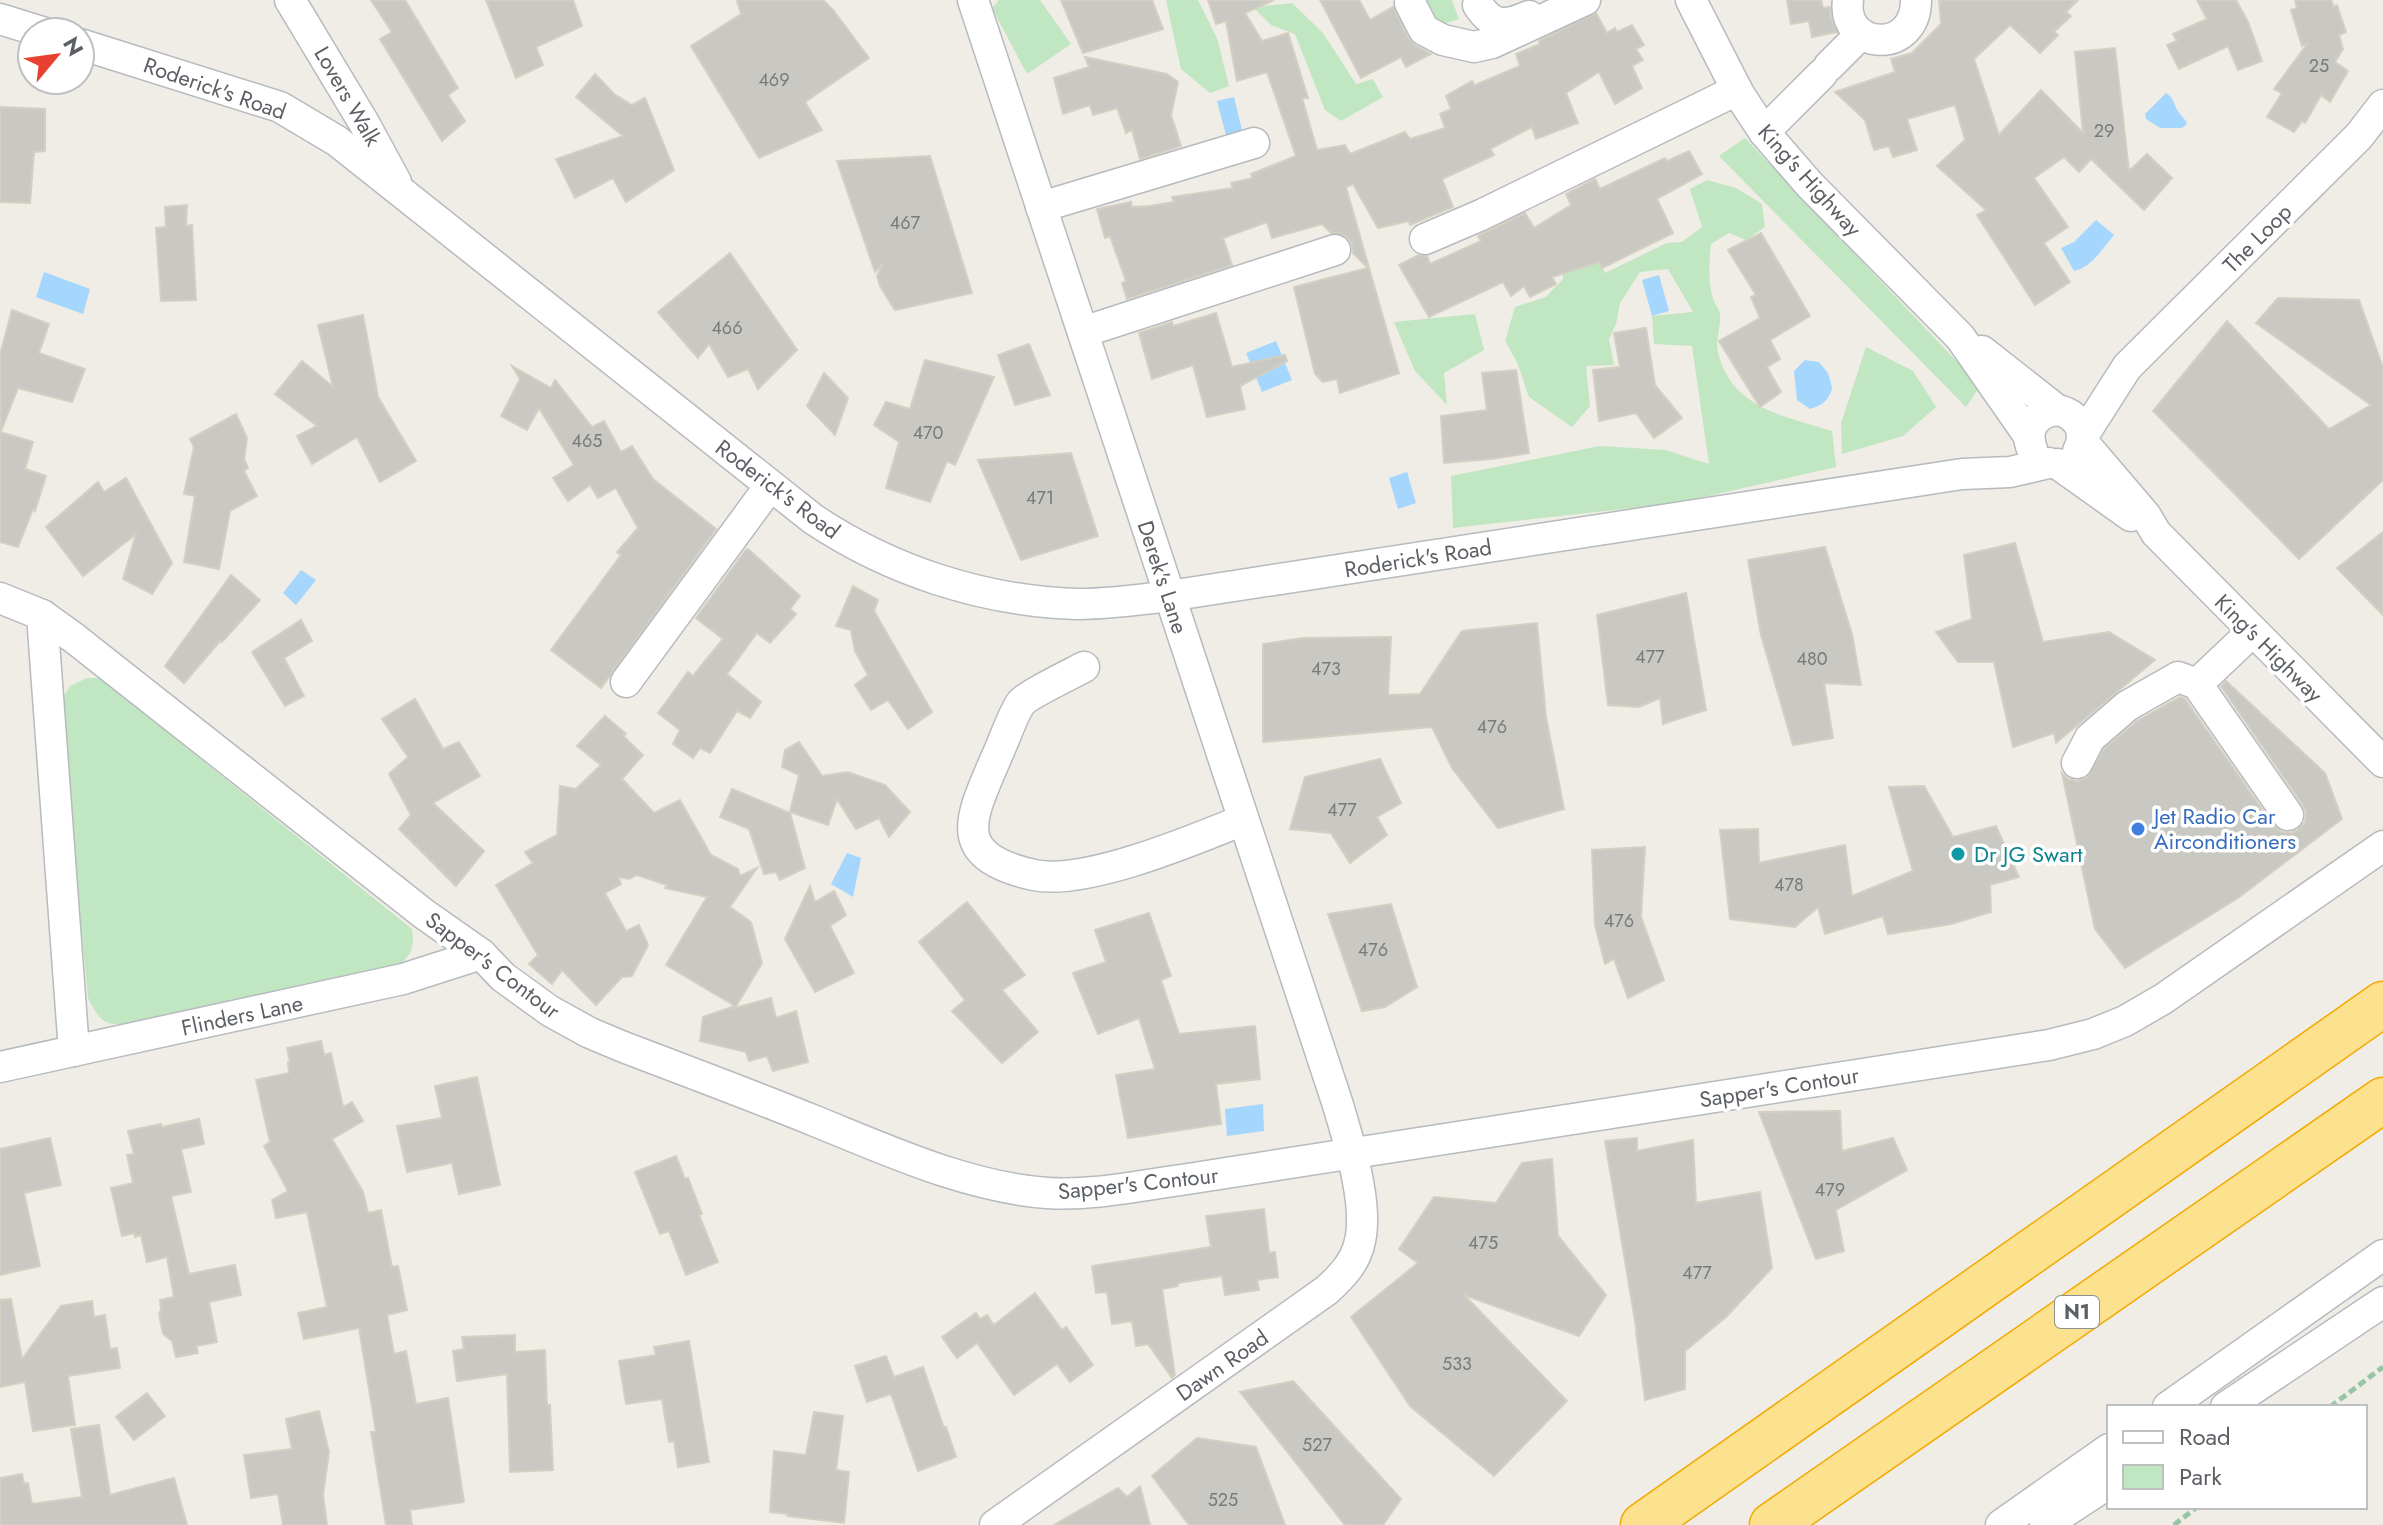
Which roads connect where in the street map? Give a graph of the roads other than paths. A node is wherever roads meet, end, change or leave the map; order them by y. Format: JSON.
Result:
{"nodes":[{"id":1,"x":290,"y":0,"type":"edge"},
{"id":2,"x":973,"y":0,"type":"edge"},
{"id":3,"x":1563,"y":0,"type":"edge"},
{"id":4,"x":1585,"y":0,"type":"edge"},
{"id":5,"x":1691,"y":0,"type":"edge"},
{"id":6,"x":1848,"y":0,"type":"edge"},
{"id":7,"x":1916,"y":0,"type":"edge"},
{"id":8,"x":1410,"y":3,"type":"dead end"},
{"id":9,"x":1478,"y":5,"type":"dead end"},
{"id":10,"x":1861,"y":34,"type":"junction"},
{"id":11,"x":96,"y":49,"type":"edge"},
{"id":12,"x":1737,"y":90,"type":"junction"},
{"id":13,"x":2383,"y":105,"type":"edge"},
{"id":14,"x":1764,"y":132,"type":"junction"},
{"id":15,"x":1254,"y":143,"type":"dead end"},
{"id":16,"x":403,"y":194,"type":"junction"},
{"id":17,"x":1041,"y":207,"type":"junction"},
{"id":18,"x":1425,"y":239,"type":"dead end"},
{"id":19,"x":1335,"y":250,"type":"dead end"},
{"id":20,"x":1083,"y":332,"type":"junction"},
{"id":21,"x":1960,"y":337,"type":"junction"},
{"id":22,"x":2127,"y":367,"type":"junction"},
{"id":23,"x":2060,"y":410,"type":"junction"},
{"id":24,"x":2029,"y":437,"type":"junction"},
{"id":25,"x":2083,"y":438,"type":"junction"},
{"id":26,"x":2054,"y":464,"type":"junction"},
{"id":27,"x":1962,"y":474,"type":"junction"},
{"id":28,"x":761,"y":497,"type":"junction"},
{"id":29,"x":2156,"y":533,"type":"junction"},
{"id":30,"x":1169,"y":596,"type":"junction"},
{"id":31,"x":0,"y":598,"type":"edge"},
{"id":32,"x":42,"y":615,"type":"junction"},
{"id":33,"x":2253,"y":631,"type":"junction"},
{"id":34,"x":1084,"y":667,"type":"dead end"},
{"id":35,"x":626,"y":682,"type":"dead end"},
{"id":36,"x":2197,"y":684,"type":"junction"},
{"id":37,"x":2383,"y":762,"type":"edge"},
{"id":38,"x":2077,"y":763,"type":"dead end"},
{"id":39,"x":2288,"y":815,"type":"dead end"},
{"id":40,"x":1243,"y":820,"type":"junction"},
{"id":41,"x":2383,"y":846,"type":"edge"},
{"id":42,"x":481,"y":954,"type":"junction"},
{"id":43,"x":2383,"y":1004,"type":"edge"},
{"id":44,"x":74,"y":1051,"type":"junction"},
{"id":45,"x":0,"y":1067,"type":"edge"},
{"id":46,"x":2383,"y":1100,"type":"edge"},
{"id":47,"x":1352,"y":1154,"type":"junction"},
{"id":48,"x":2383,"y":1255,"type":"edge"},
{"id":49,"x":2383,"y":1302,"type":"edge"},
{"id":50,"x":2171,"y":1405,"type":"edge"},
{"id":51,"x":2229,"y":1405,"type":"edge"},
{"id":52,"x":2107,"y":1450,"type":"edge"},
{"id":53,"x":2107,"y":1484,"type":"edge"},
{"id":54,"x":995,"y":1525,"type":"edge"},
{"id":55,"x":1643,"y":1525,"type":"edge"},
{"id":56,"x":1772,"y":1525,"type":"edge"},
{"id":57,"x":2001,"y":1525,"type":"edge"},
{"id":58,"x":2045,"y":1525,"type":"edge"}],
"edges":[{"from":1,"to":16,"type":"street","name":"Lovers Walk"},
{"from":2,"to":17,"type":"street","name":"Derek's Lane"},
{"from":3,"to":9,"type":"street"},
{"from":4,"to":8,"type":"street"},
{"from":5,"to":12,"type":"street","name":"King's Highway"},
{"from":6,"to":10,"type":"street"},
{"from":7,"to":10,"type":"street"},
{"from":10,"to":14,"type":"street"},
{"from":11,"to":16,"type":"street","name":"Roderick's Road"},
{"from":12,"to":14,"type":"street","name":"King's Highway"},
{"from":12,"to":18,"type":"street"},
{"from":13,"to":22,"type":"street","name":"The Loop"},
{"from":14,"to":21,"type":"street","name":"King's Highway"},
{"from":15,"to":17,"type":"street"},
{"from":16,"to":28,"type":"street","name":"Roderick's Road"},
{"from":17,"to":20,"type":"street","name":"Derek's Lane"},
{"from":19,"to":20,"type":"street"},
{"from":20,"to":30,"type":"street","name":"Derek's Lane"},
{"from":21,"to":23,"type":"street","name":"King's Highway"},
{"from":21,"to":24,"type":"street","name":"King's Highway"},
{"from":22,"to":23,"type":"street","name":"The Loop"},
{"from":22,"to":25,"type":"street","name":"The Loop"},
{"from":23,"to":24,"type":"street"},
{"from":23,"to":25,"type":"street"},
{"from":24,"to":26,"type":"street"},
{"from":24,"to":27,"type":"street","name":"Roderick's Road"},
{"from":25,"to":26,"type":"street"},
{"from":25,"to":29,"type":"street","name":"King's Highway"},
{"from":26,"to":27,"type":"street","name":"Roderick's Road"},
{"from":26,"to":29,"type":"street","name":"King's Highway"},
{"from":27,"to":30,"type":"street","name":"Roderick's Road"},
{"from":28,"to":30,"type":"street","name":"Roderick's Road"},
{"from":28,"to":35,"type":"street"},
{"from":29,"to":33,"type":"street","name":"King's Highway"},
{"from":30,"to":40,"type":"street","name":"Derek's Lane"},
{"from":31,"to":32,"type":"street","name":"Sapper's Contour"},
{"from":32,"to":42,"type":"street","name":"Sapper's Contour"},
{"from":32,"to":44,"type":"street"},
{"from":33,"to":36,"type":"street"},
{"from":33,"to":37,"type":"street","name":"King's Highway"},
{"from":34,"to":40,"type":"street"},
{"from":36,"to":38,"type":"street"},
{"from":36,"to":39,"type":"street"},
{"from":40,"to":47,"type":"street","name":"Derek's Lane"},
{"from":41,"to":47,"type":"street","name":"Sapper's Contour"},
{"from":42,"to":44,"type":"street","name":"Flinders Lane"},
{"from":42,"to":47,"type":"street","name":"Sapper's Contour"},
{"from":43,"to":55,"type":"highway"},
{"from":44,"to":45,"type":"street","name":"Flinders Lane"},
{"from":46,"to":56,"type":"highway","number":"N1"},
{"from":47,"to":54,"type":"street","name":"Dawn Road"},
{"from":48,"to":50,"type":"street"},
{"from":49,"to":51,"type":"street"},
{"from":52,"to":57,"type":"street"},
{"from":53,"to":58,"type":"street"}]}
